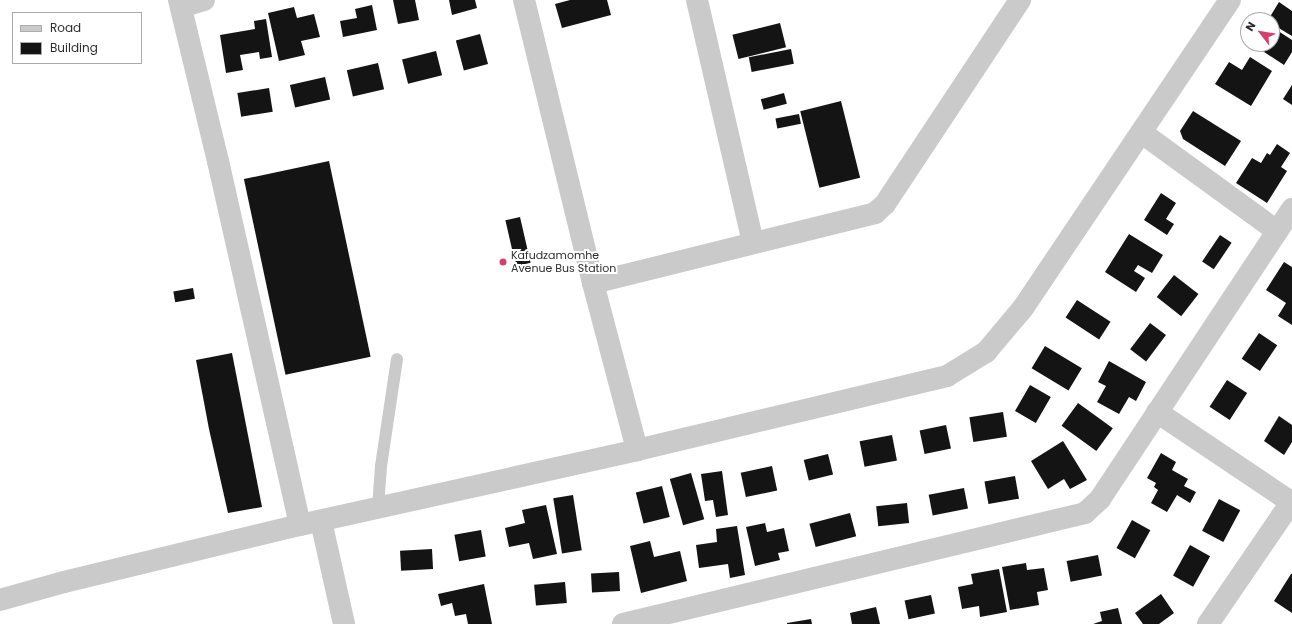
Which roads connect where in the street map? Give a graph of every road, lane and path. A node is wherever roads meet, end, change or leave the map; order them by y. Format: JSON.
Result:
{"nodes":[{"id":1,"x":204,"y":0,"type":"edge"},
{"id":2,"x":524,"y":0,"type":"edge"},
{"id":3,"x":697,"y":0,"type":"edge"},
{"id":4,"x":1020,"y":0,"type":"edge"},
{"id":5,"x":1230,"y":0,"type":"edge"},
{"id":6,"x":180,"y":3,"type":"edge"},
{"id":7,"x":1142,"y":133,"type":"junction"},
{"id":8,"x":1292,"y":209,"type":"edge"},
{"id":9,"x":1277,"y":231,"type":"junction"},
{"id":10,"x":753,"y":243,"type":"junction"},
{"id":11,"x":593,"y":283,"type":"junction"},
{"id":12,"x":397,"y":359,"type":"dead end"},
{"id":13,"x":1157,"y":412,"type":"junction"},
{"id":14,"x":637,"y":450,"type":"junction"},
{"id":15,"x":1292,"y":501,"type":"edge"},
{"id":16,"x":378,"y":508,"type":"junction"},
{"id":17,"x":311,"y":523,"type":"junction"},
{"id":18,"x":0,"y":600,"type":"edge"},
{"id":19,"x":344,"y":624,"type":"edge"},
{"id":20,"x":623,"y":624,"type":"edge"},
{"id":21,"x":1208,"y":624,"type":"edge"}],
"edges":[{"from":1,"to":6,"type":"street"},
{"from":2,"to":11,"type":"street"},
{"from":3,"to":10,"type":"street"},
{"from":4,"to":10,"type":"street"},
{"from":5,"to":7,"type":"street"},
{"from":6,"to":17,"type":"street"},
{"from":7,"to":9,"type":"street"},
{"from":7,"to":14,"type":"street"},
{"from":8,"to":9,"type":"street"},
{"from":9,"to":13,"type":"street"},
{"from":10,"to":11,"type":"street"},
{"from":11,"to":14,"type":"street"},
{"from":12,"to":16,"type":"lane"},
{"from":13,"to":15,"type":"street"},
{"from":13,"to":20,"type":"street"},
{"from":14,"to":16,"type":"street"},
{"from":15,"to":21,"type":"street"},
{"from":16,"to":17,"type":"street"},
{"from":17,"to":18,"type":"street"},
{"from":17,"to":19,"type":"street"}]}
